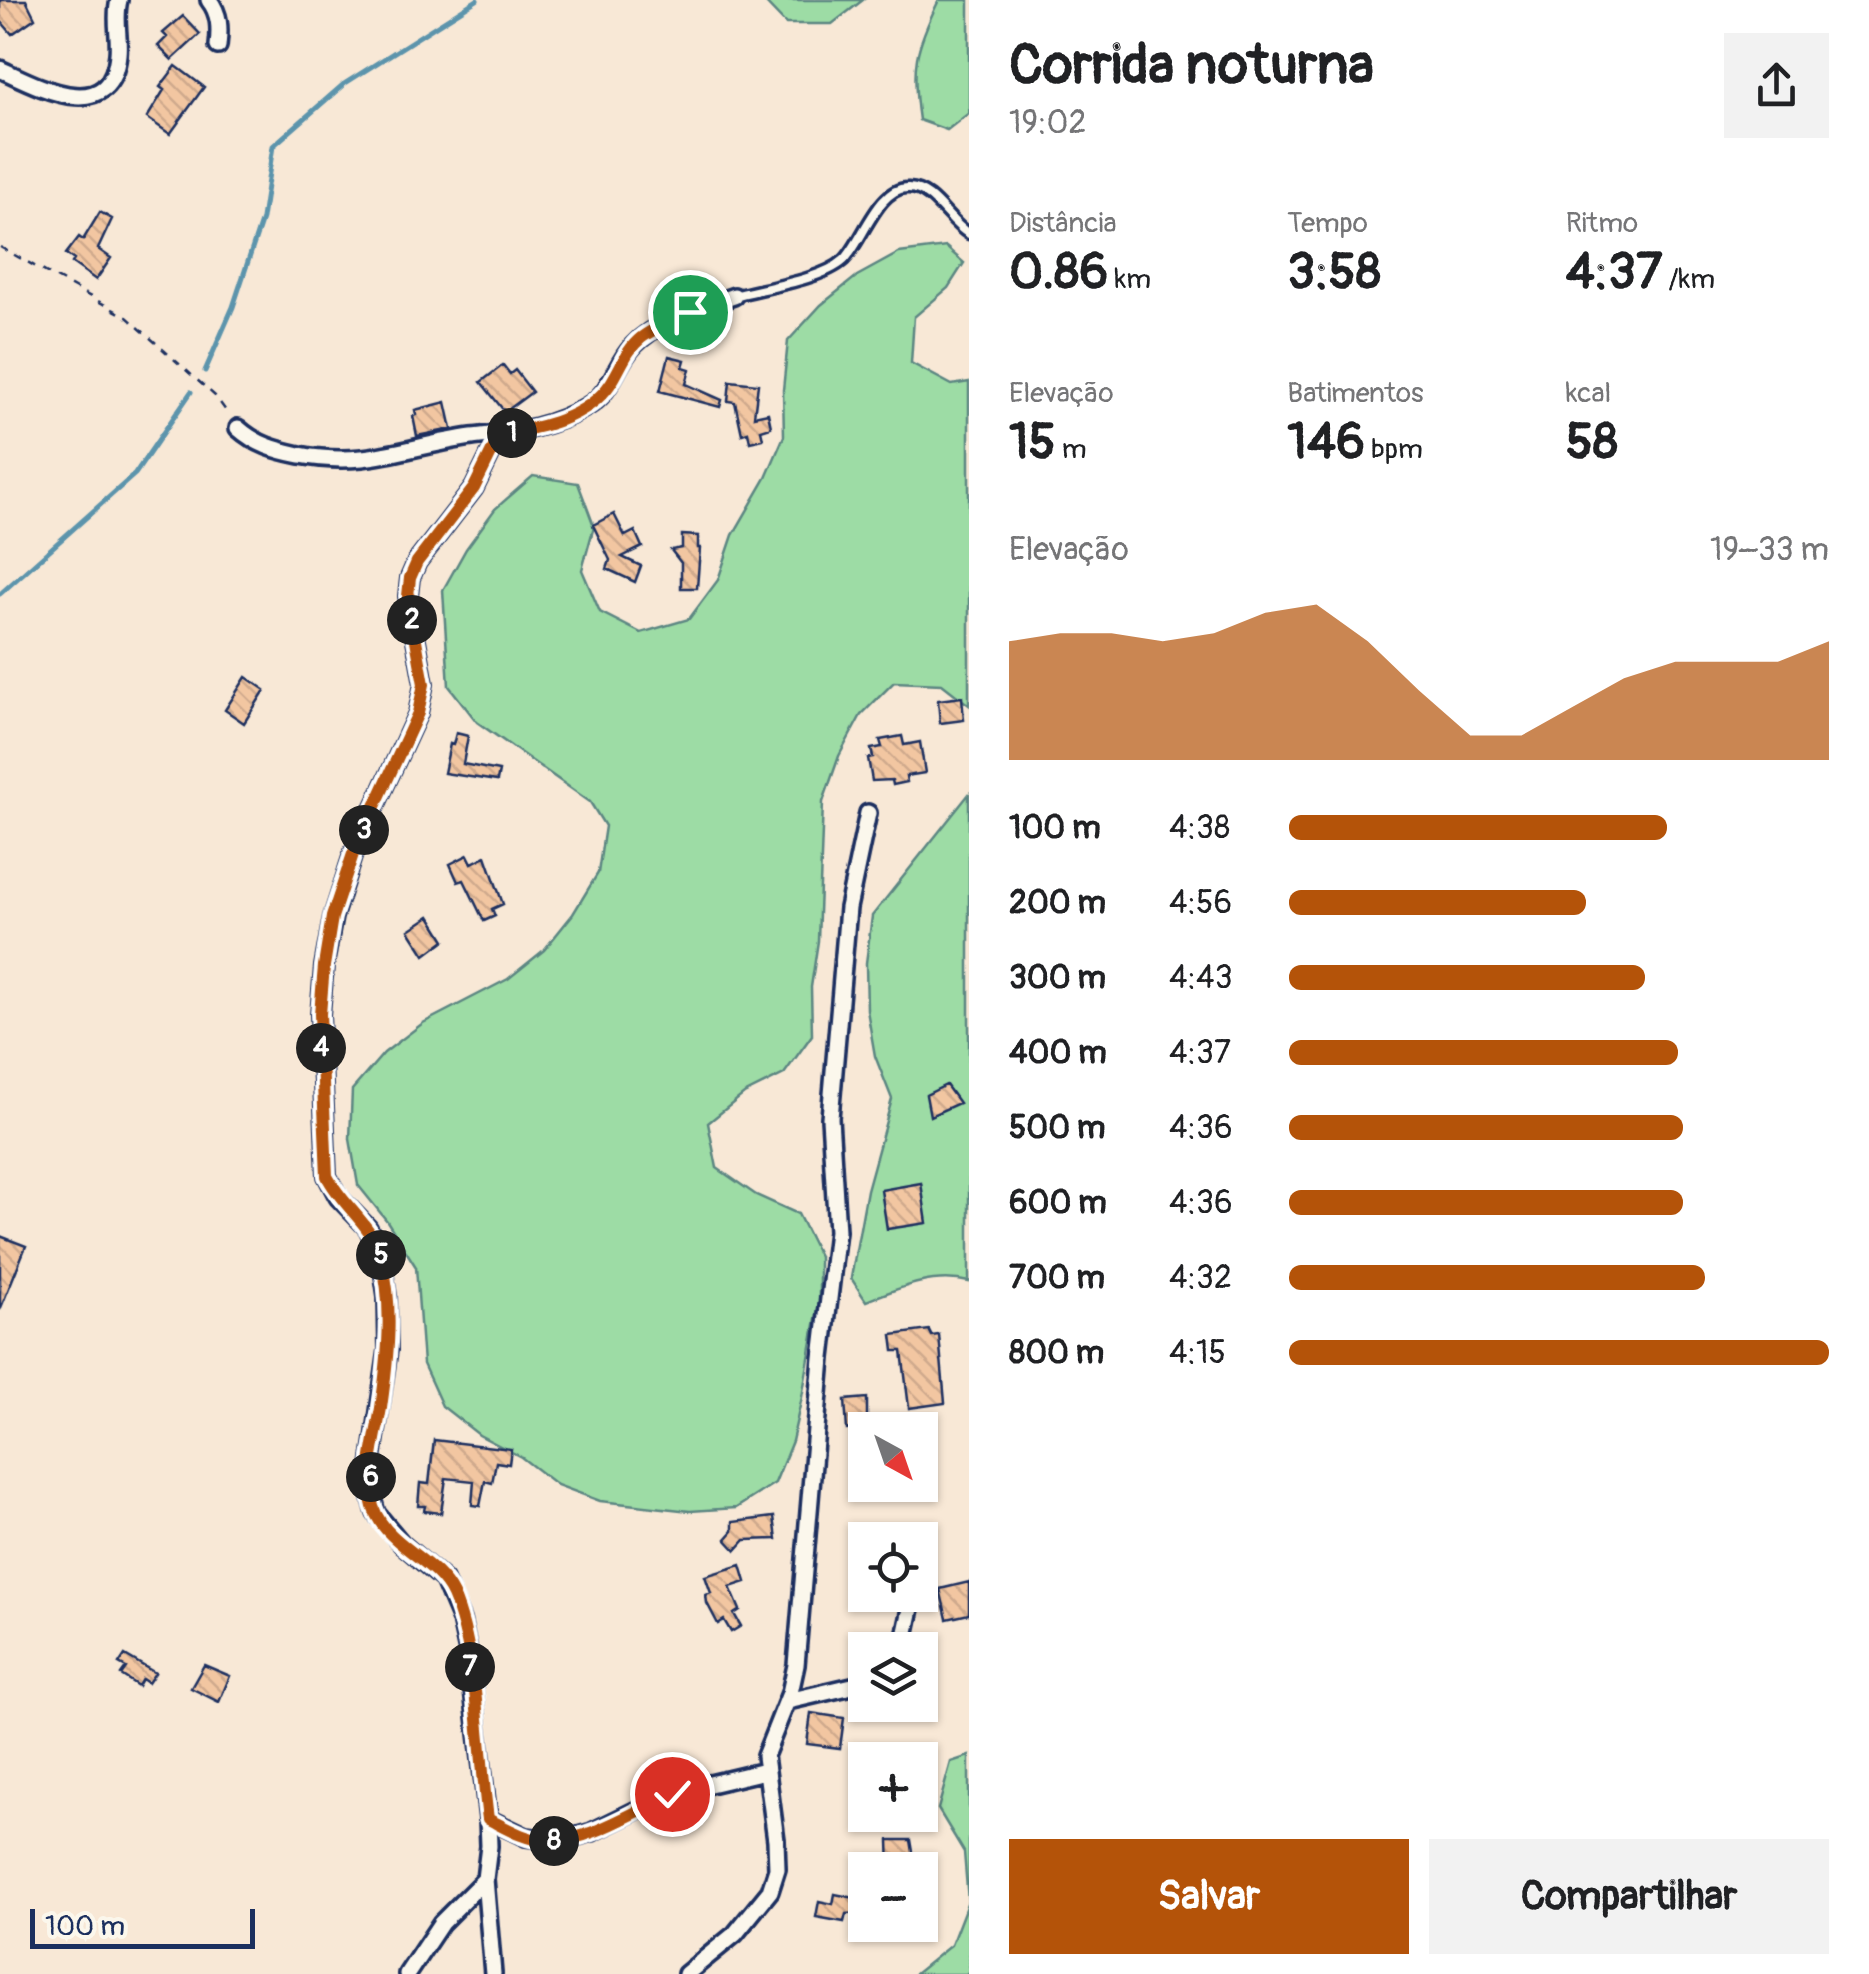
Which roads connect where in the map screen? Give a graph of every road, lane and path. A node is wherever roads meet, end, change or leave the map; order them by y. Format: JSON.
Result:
{"nodes":[{"id":1,"x":119,"y":0,"type":"edge"},
{"id":2,"x":209,"y":0,"type":"edge"},
{"id":3,"x":218,"y":46,"type":"dead end"},
{"id":4,"x":0,"y":69,"type":"edge"},
{"id":5,"x":969,"y":234,"type":"edge"},
{"id":6,"x":0,"y":248,"type":"edge"},
{"id":7,"x":734,"y":296,"type":"joint"},
{"id":8,"x":238,"y":428,"type":"joint"},
{"id":9,"x":500,"y":435,"type":"junction"},
{"id":10,"x":868,"y":814,"type":"dead end"},
{"id":11,"x":848,"y":1687,"type":"edge"},
{"id":12,"x":788,"y":1701,"type":"junction"},
{"id":13,"x":764,"y":1771,"type":"junction"},
{"id":14,"x":488,"y":1819,"type":"junction"},
{"id":15,"x":485,"y":1879,"type":"junction"},
{"id":16,"x":406,"y":1974,"type":"edge"},
{"id":17,"x":493,"y":1974,"type":"edge"},
{"id":18,"x":686,"y":1974,"type":"edge"}],
"edges":[{"from":1,"to":4,"type":"street"},
{"from":2,"to":3,"type":"street"},
{"from":5,"to":7,"type":"lane"},
{"from":6,"to":8,"type":"path"},
{"from":7,"to":9,"type":"street"},
{"from":8,"to":9,"type":"street"},
{"from":9,"to":14,"type":"street"},
{"from":10,"to":12,"type":"street"},
{"from":11,"to":12,"type":"street"},
{"from":12,"to":13,"type":"street"},
{"from":13,"to":14,"type":"street"},
{"from":13,"to":18,"type":"street"},
{"from":14,"to":15,"type":"street"},
{"from":15,"to":16,"type":"street"},
{"from":15,"to":17,"type":"street"}]}
